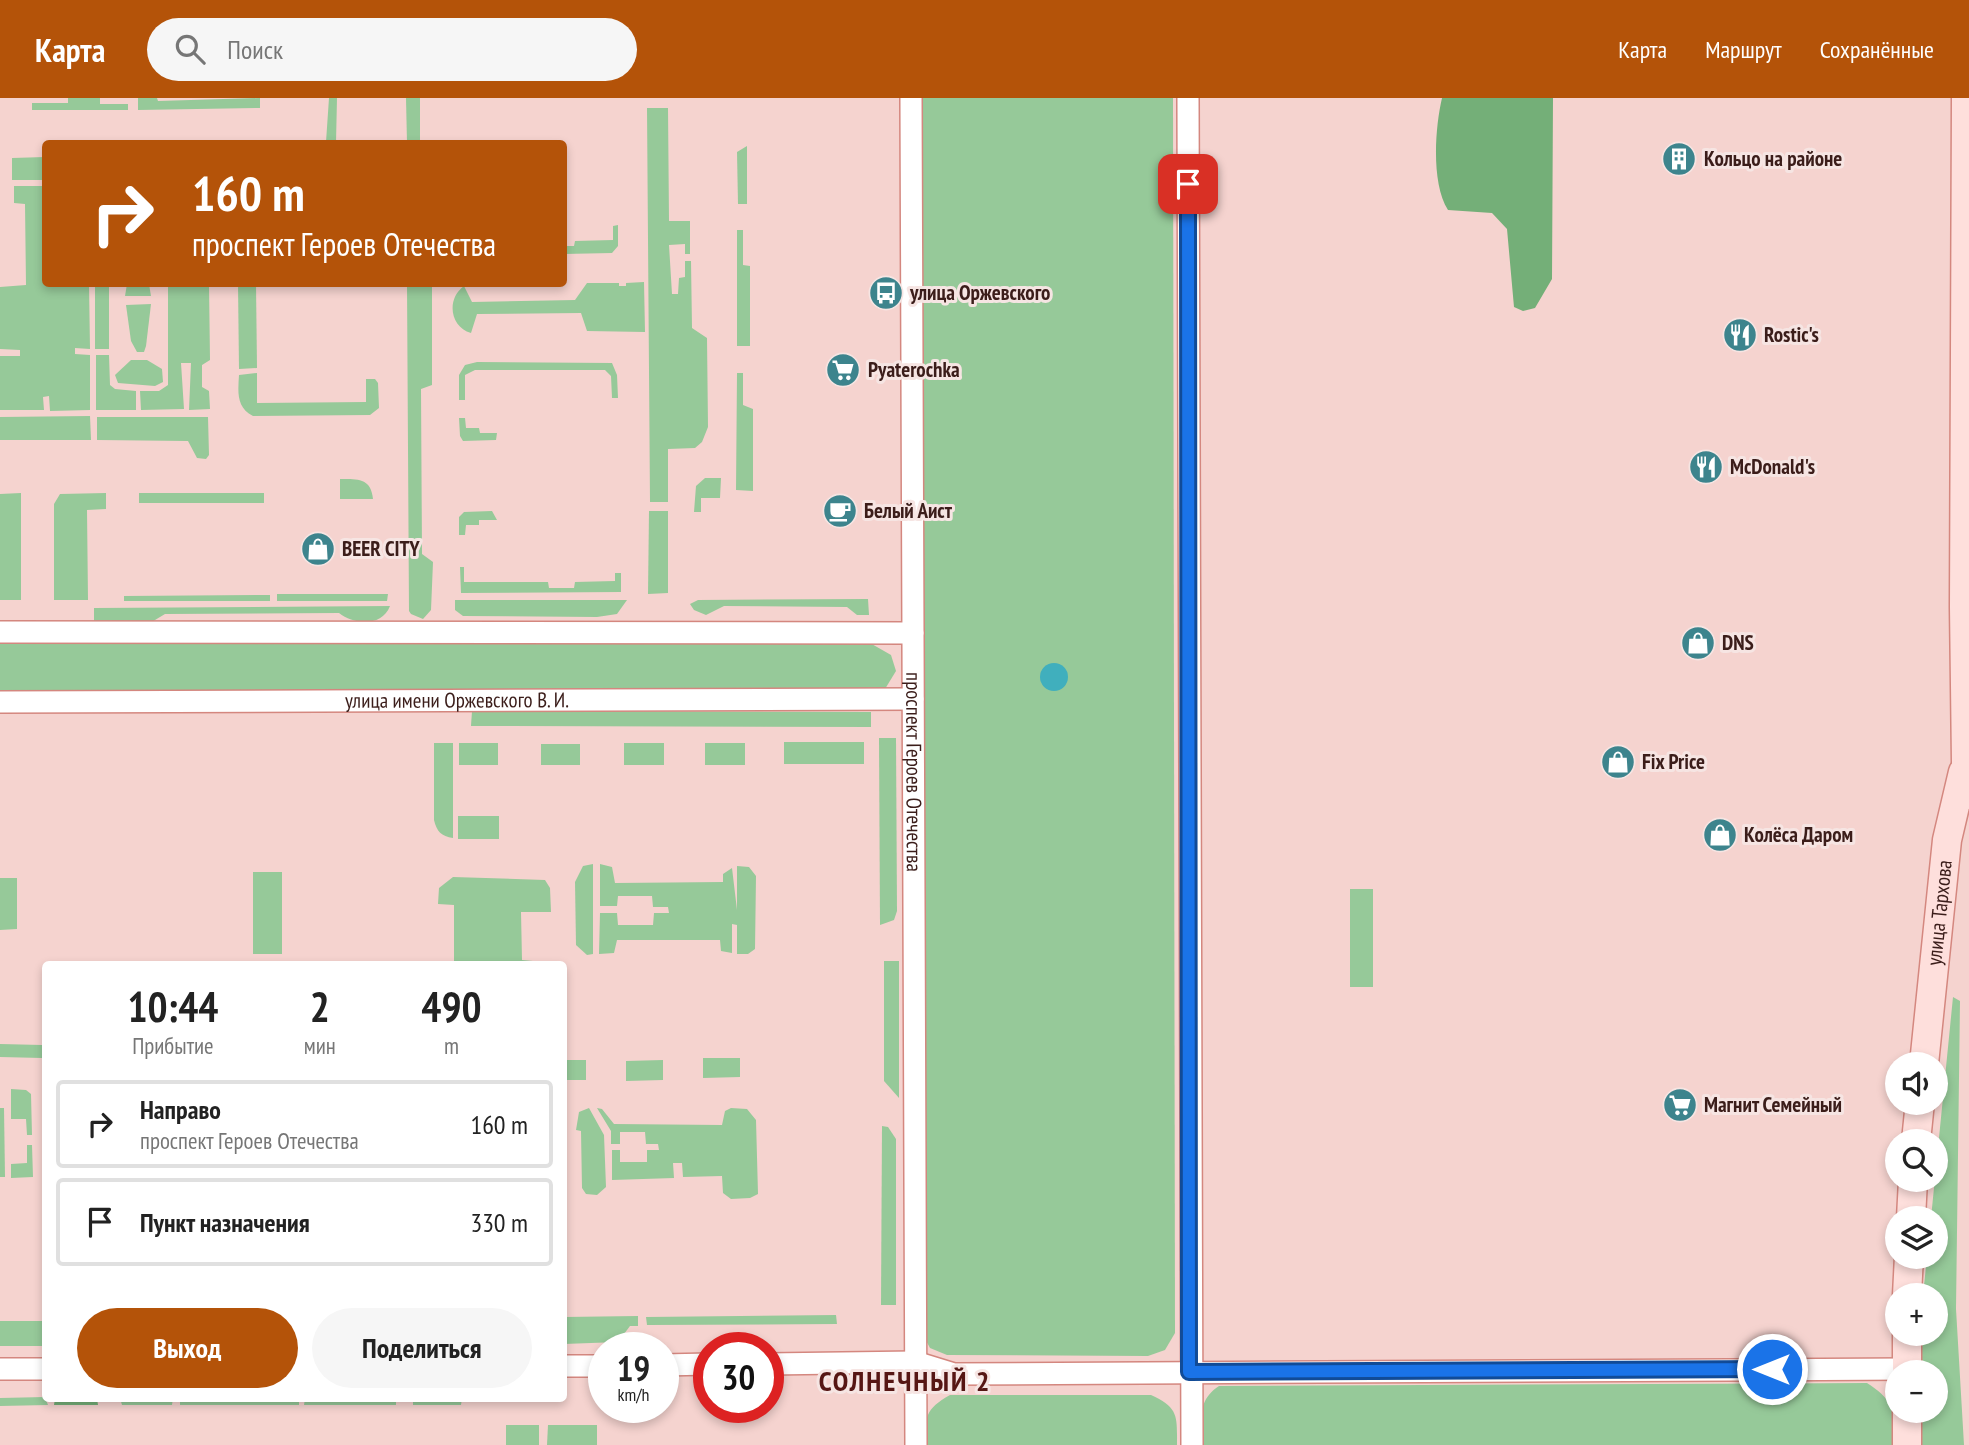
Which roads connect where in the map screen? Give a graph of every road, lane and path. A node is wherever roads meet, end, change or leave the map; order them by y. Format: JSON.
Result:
{"nodes":[{"id":1,"x":911,"y":98,"type":"edge"},
{"id":2,"x":1188,"y":98,"type":"edge"},
{"id":3,"x":1966,"y":98,"type":"edge"},
{"id":4,"x":0,"y":632,"type":"edge"},
{"id":5,"x":913,"y":633,"type":"junction"},
{"id":6,"x":913,"y":699,"type":"junction"},
{"id":7,"x":0,"y":702,"type":"edge"},
{"id":8,"x":1966,"y":763,"type":"junction"},
{"id":9,"x":1969,"y":795,"type":"edge"},
{"id":10,"x":1925,"y":1052,"type":"edge"},
{"id":11,"x":915,"y":1362,"type":"junction"},
{"id":12,"x":784,"y":1364,"type":"edge"},
{"id":13,"x":567,"y":1366,"type":"edge"},
{"id":14,"x":588,"y":1366,"type":"edge"},
{"id":15,"x":0,"y":1369,"type":"edge"},
{"id":16,"x":42,"y":1369,"type":"edge"},
{"id":17,"x":1885,"y":1370,"type":"edge"},
{"id":18,"x":1189,"y":1372,"type":"junction"},
{"id":19,"x":1907,"y":1423,"type":"edge"},
{"id":20,"x":916,"y":1445,"type":"edge"},
{"id":21,"x":1192,"y":1445,"type":"edge"},
{"id":22,"x":1907,"y":1445,"type":"edge"}],
"edges":[{"from":1,"to":5,"type":"street","name":"проспект Героев Отечества"},
{"from":2,"to":18,"type":"street"},
{"from":3,"to":8,"type":"main road","name":"улица Тархова"},
{"from":4,"to":5,"type":"street"},
{"from":5,"to":6,"type":"street","name":"проспект Героев Отечества"},
{"from":6,"to":7,"type":"street","name":"улица имени Оржевского В. И."},
{"from":6,"to":11,"type":"street","name":"проспект Героев Отечества"},
{"from":8,"to":9,"type":"main road","name":"улица Тархова"},
{"from":8,"to":10,"type":"main road","name":"улица Тархова"},
{"from":11,"to":12,"type":"street"},
{"from":11,"to":18,"type":"street"},
{"from":11,"to":20,"type":"street","name":"проспект Героев Отечества"},
{"from":13,"to":14,"type":"street"},
{"from":15,"to":16,"type":"street"},
{"from":17,"to":18,"type":"street"},
{"from":18,"to":21,"type":"street"},
{"from":19,"to":22,"type":"main road"}]}
